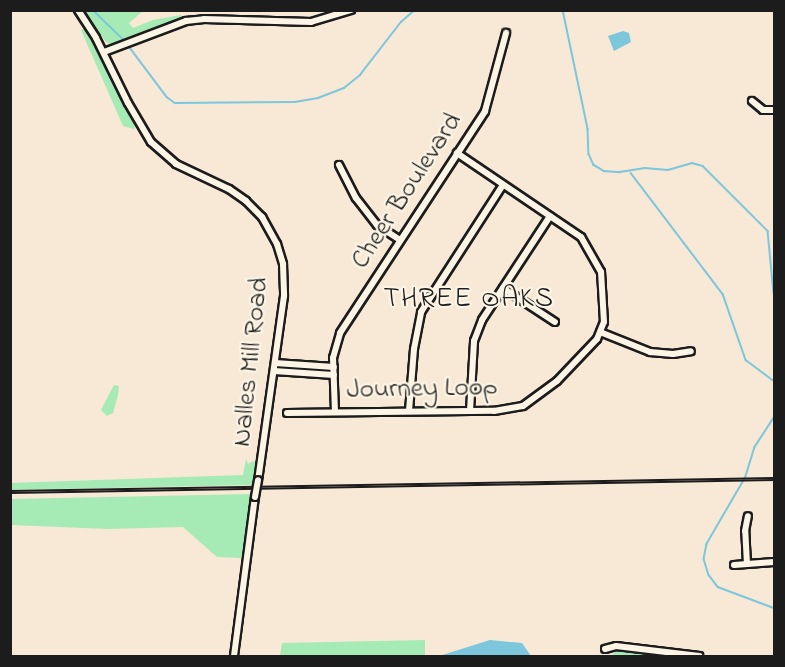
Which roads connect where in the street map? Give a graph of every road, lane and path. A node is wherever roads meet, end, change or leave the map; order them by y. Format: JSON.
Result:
{"nodes":[{"id":1,"x":78,"y":10,"type":"edge"},
{"id":2,"x":351,"y":10,"type":"edge"},
{"id":3,"x":506,"y":33,"type":"dead end"},
{"id":4,"x":104,"y":52,"type":"junction"},
{"id":5,"x":752,"y":101,"type":"dead end"},
{"id":6,"x":774,"y":110,"type":"edge"},
{"id":7,"x":457,"y":153,"type":"junction"},
{"id":8,"x":339,"y":165,"type":"dead end"},
{"id":9,"x":503,"y":185,"type":"junction"},
{"id":10,"x":550,"y":216,"type":"junction"},
{"id":11,"x":400,"y":240,"type":"junction"},
{"id":12,"x":503,"y":288,"type":"junction"},
{"id":13,"x":555,"y":322,"type":"dead end"},
{"id":14,"x":600,"y":332,"type":"junction"},
{"id":15,"x":691,"y":351,"type":"dead end"},
{"id":16,"x":275,"y":363,"type":"junction"},
{"id":17,"x":334,"y":367,"type":"junction"},
{"id":18,"x":273,"y":371,"type":"junction"},
{"id":19,"x":334,"y":375,"type":"junction"},
{"id":20,"x":410,"y":411,"type":"junction"},
{"id":21,"x":470,"y":411,"type":"junction"},
{"id":22,"x":335,"y":412,"type":"junction"},
{"id":23,"x":287,"y":413,"type":"dead end"},
{"id":24,"x":748,"y":516,"type":"dead end"},
{"id":25,"x":774,"y":562,"type":"edge"},
{"id":26,"x":747,"y":564,"type":"junction"},
{"id":27,"x":734,"y":565,"type":"dead end"},
{"id":28,"x":605,"y":649,"type":"dead end"},
{"id":29,"x":234,"y":657,"type":"edge"},
{"id":30,"x":699,"y":657,"type":"edge"}],
"edges":[{"from":1,"to":4,"type":"street","name":"Nalles Mill Road"},
{"from":2,"to":4,"type":"street"},
{"from":3,"to":7,"type":"street","name":"Cheer Boulevard"},
{"from":4,"to":16,"type":"street","name":"Nalles Mill Road"},
{"from":5,"to":6,"type":"street"},
{"from":7,"to":9,"type":"street"},
{"from":7,"to":11,"type":"street","name":"Cheer Boulevard"},
{"from":8,"to":11,"type":"street"},
{"from":9,"to":10,"type":"street"},
{"from":9,"to":20,"type":"street"},
{"from":10,"to":12,"type":"street"},
{"from":10,"to":14,"type":"street"},
{"from":11,"to":17,"type":"street","name":"Cheer Boulevard"},
{"from":12,"to":13,"type":"street"},
{"from":12,"to":21,"type":"street"},
{"from":14,"to":15,"type":"street"},
{"from":14,"to":21,"type":"street","name":"Journey Loop"},
{"from":16,"to":17,"type":"street"},
{"from":16,"to":18,"type":"street","name":"Nalles Mill Road"},
{"from":17,"to":19,"type":"street","name":"Cheer Boulevard"},
{"from":18,"to":19,"type":"street"},
{"from":18,"to":29,"type":"street","name":"Nalles Mill Road","bridge":true},
{"from":19,"to":22,"type":"street","name":"Cheer Boulevard"},
{"from":20,"to":21,"type":"street","name":"Journey Loop"},
{"from":20,"to":22,"type":"street","name":"Journey Loop"},
{"from":22,"to":23,"type":"street","name":"Journey Loop"},
{"from":24,"to":26,"type":"street"},
{"from":25,"to":26,"type":"street"},
{"from":26,"to":27,"type":"street"},
{"from":28,"to":30,"type":"street"}]}
